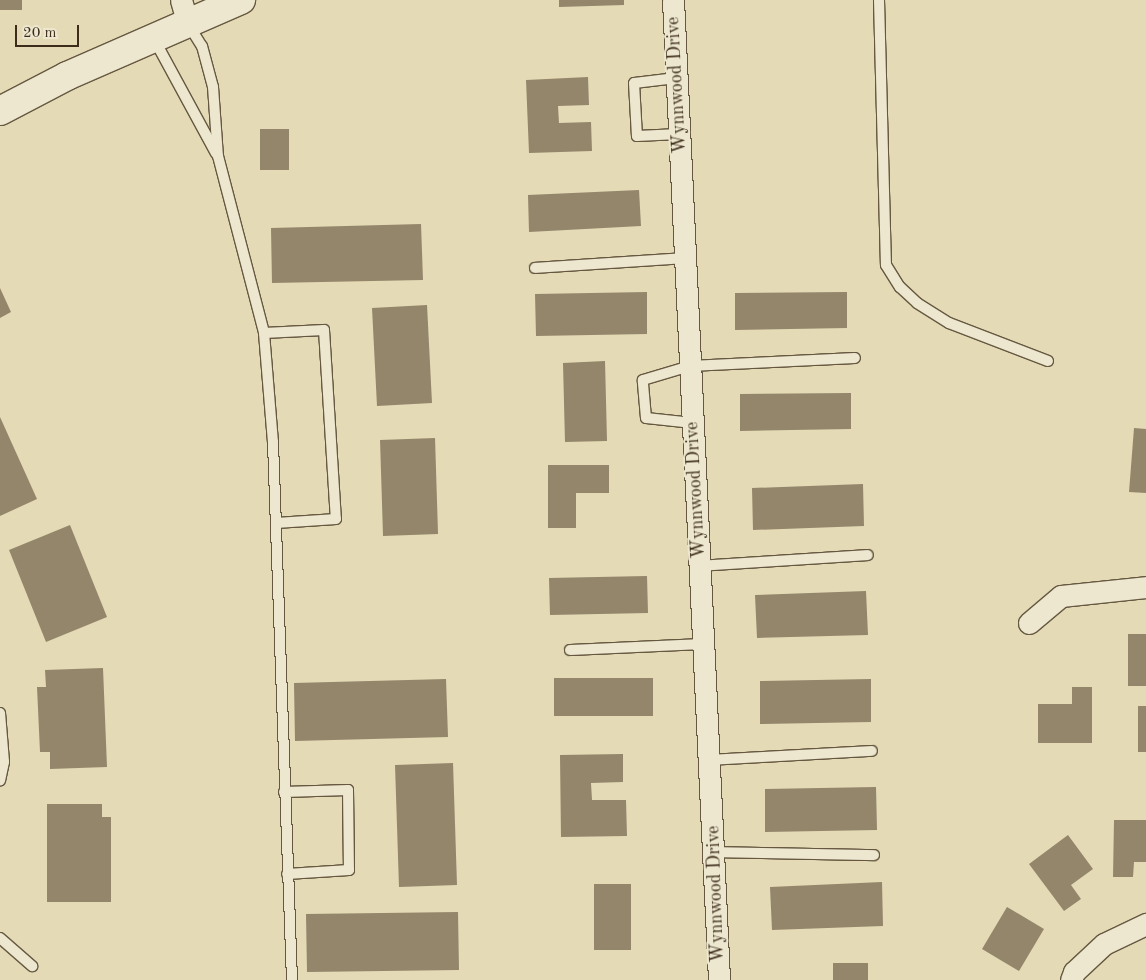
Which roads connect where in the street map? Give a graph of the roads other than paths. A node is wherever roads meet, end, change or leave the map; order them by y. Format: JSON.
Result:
{"nodes":[{"id":1,"x":241,"y":0,"type":"edge"},
{"id":2,"x":672,"y":0,"type":"edge"},
{"id":3,"x":879,"y":0,"type":"edge"},
{"id":4,"x":184,"y":12,"type":"edge"},
{"id":5,"x":154,"y":38,"type":"junction"},
{"id":6,"x":676,"y":78,"type":"junction"},
{"id":7,"x":0,"y":111,"type":"edge"},
{"id":8,"x":679,"y":134,"type":"junction"},
{"id":9,"x":218,"y":156,"type":"junction"},
{"id":10,"x":685,"y":258,"type":"junction"},
{"id":11,"x":535,"y":268,"type":"dead end"},
{"id":12,"x":264,"y":333,"type":"junction"},
{"id":13,"x":855,"y":358,"type":"dead end"},
{"id":14,"x":1048,"y":361,"type":"dead end"},
{"id":15,"x":690,"y":366,"type":"junction"},
{"id":16,"x":693,"y":423,"type":"junction"},
{"id":17,"x":276,"y":522,"type":"junction"},
{"id":18,"x":868,"y":555,"type":"dead end"},
{"id":19,"x":700,"y":566,"type":"junction"},
{"id":20,"x":1146,"y":587,"type":"edge"},
{"id":21,"x":1029,"y":623,"type":"dead end"},
{"id":22,"x":703,"y":644,"type":"junction"},
{"id":23,"x":570,"y":650,"type":"dead end"},
{"id":24,"x":0,"y":713,"type":"edge"},
{"id":25,"x":872,"y":751,"type":"dead end"},
{"id":26,"x":709,"y":760,"type":"junction"},
{"id":27,"x":0,"y":781,"type":"edge"},
{"id":28,"x":284,"y":792,"type":"junction"},
{"id":29,"x":715,"y":852,"type":"junction"},
{"id":30,"x":874,"y":855,"type":"dead end"},
{"id":31,"x":286,"y":874,"type":"junction"},
{"id":32,"x":1146,"y":924,"type":"edge"},
{"id":33,"x":0,"y":938,"type":"edge"},
{"id":34,"x":32,"y":966,"type":"dead end"},
{"id":35,"x":292,"y":980,"type":"edge"},
{"id":36,"x":719,"y":980,"type":"edge"},
{"id":37,"x":1071,"y":980,"type":"edge"}],
"edges":[{"from":1,"to":4,"type":"main road"},
{"from":2,"to":6,"type":"street","name":"Wynnwood Drive"},
{"from":3,"to":14,"type":"lane"},
{"from":4,"to":5,"type":"main road"},
{"from":4,"to":9,"type":"lane"},
{"from":5,"to":7,"type":"main road"},
{"from":5,"to":9,"type":"lane"},
{"from":6,"to":8,"type":"street","name":"Wynnwood Drive"},
{"from":6,"to":8,"type":"lane"},
{"from":8,"to":10,"type":"street","name":"Wynnwood Drive"},
{"from":9,"to":12,"type":"lane"},
{"from":10,"to":11,"type":"lane"},
{"from":10,"to":15,"type":"street","name":"Wynnwood Drive"},
{"from":12,"to":17,"type":"lane"},
{"from":12,"to":17,"type":"lane"},
{"from":13,"to":15,"type":"lane"},
{"from":15,"to":16,"type":"street","name":"Wynnwood Drive"},
{"from":15,"to":16,"type":"lane"},
{"from":16,"to":19,"type":"street","name":"Wynnwood Drive"},
{"from":17,"to":28,"type":"lane"},
{"from":18,"to":19,"type":"lane"},
{"from":19,"to":22,"type":"street","name":"Wynnwood Drive"},
{"from":20,"to":21,"type":"street"},
{"from":22,"to":23,"type":"lane"},
{"from":22,"to":26,"type":"street","name":"Wynnwood Drive"},
{"from":24,"to":27,"type":"lane"},
{"from":25,"to":26,"type":"lane"},
{"from":26,"to":29,"type":"street","name":"Wynnwood Drive"},
{"from":28,"to":31,"type":"lane"},
{"from":28,"to":31,"type":"lane"},
{"from":29,"to":30,"type":"lane"},
{"from":29,"to":36,"type":"street","name":"Wynnwood Drive"},
{"from":31,"to":35,"type":"lane"},
{"from":32,"to":37,"type":"street"},
{"from":33,"to":34,"type":"lane"}]}
